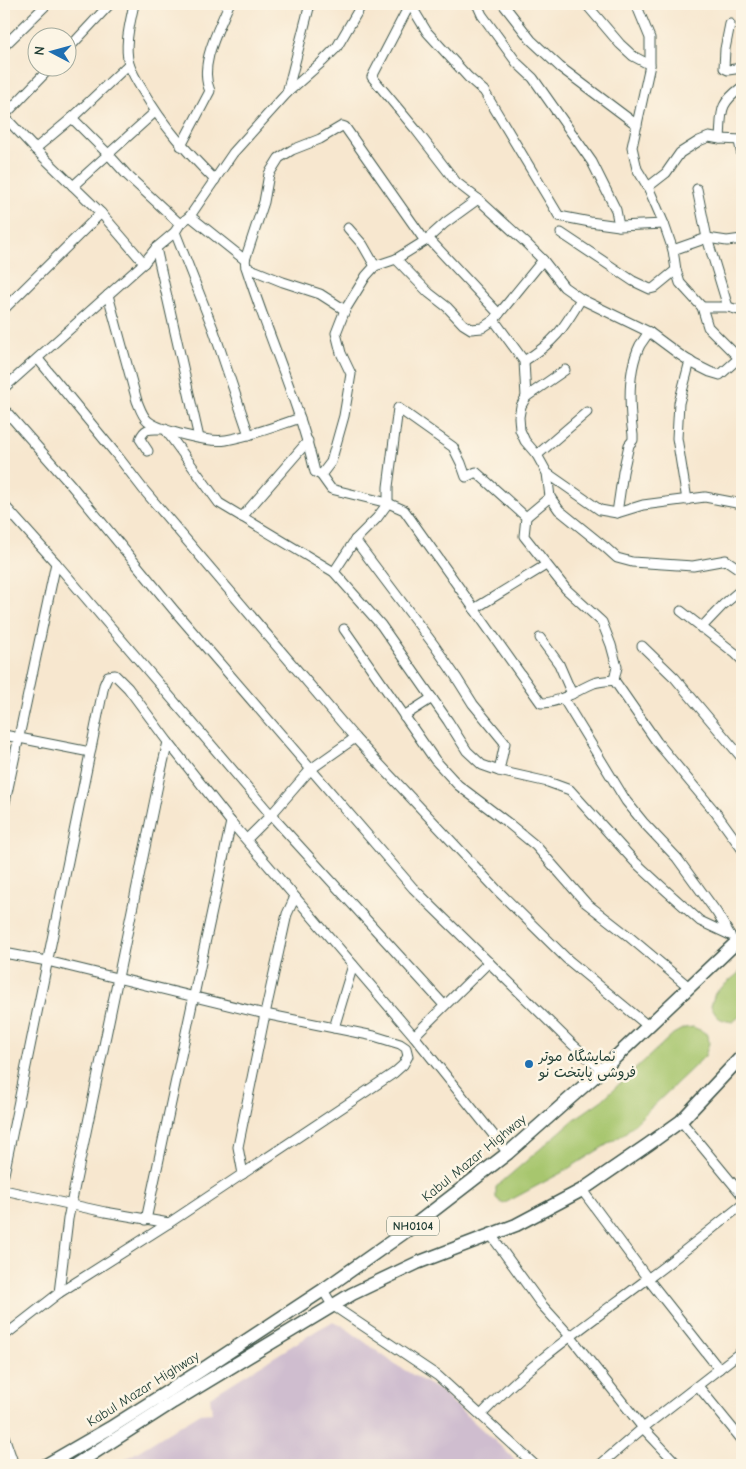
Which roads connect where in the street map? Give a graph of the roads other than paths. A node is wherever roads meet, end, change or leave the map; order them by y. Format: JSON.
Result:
{"nodes":[{"id":1,"x":47,"y":4,"type":"edge"},
{"id":2,"x":110,"y":4,"type":"edge"},
{"id":3,"x":134,"y":4,"type":"edge"},
{"id":4,"x":229,"y":4,"type":"edge"},
{"id":5,"x":310,"y":4,"type":"edge"},
{"id":6,"x":362,"y":4,"type":"edge"},
{"id":7,"x":410,"y":4,"type":"edge"},
{"id":8,"x":477,"y":4,"type":"edge"},
{"id":9,"x":503,"y":4,"type":"edge"},
{"id":10,"x":586,"y":4,"type":"edge"},
{"id":11,"x":636,"y":4,"type":"edge"},
{"id":12,"x":730,"y":24,"type":"dead end"},
{"id":13,"x":78,"y":39,"type":"edge"},
{"id":14,"x":4,"y":46,"type":"edge"},
{"id":15,"x":129,"y":64,"type":"junction"},
{"id":16,"x":650,"y":65,"type":"junction"},
{"id":17,"x":742,"y":68,"type":"edge"},
{"id":18,"x":40,"y":78,"type":"edge"},
{"id":19,"x":742,"y":87,"type":"edge"},
{"id":20,"x":287,"y":93,"type":"junction"},
{"id":21,"x":155,"y":112,"type":"junction"},
{"id":22,"x":72,"y":118,"type":"junction"},
{"id":23,"x":637,"y":125,"type":"junction"},
{"id":24,"x":720,"y":139,"type":"junction"},
{"id":25,"x":741,"y":140,"type":"edge"},
{"id":26,"x":181,"y":146,"type":"junction"},
{"id":27,"x":35,"y":149,"type":"junction"},
{"id":28,"x":109,"y":155,"type":"junction"},
{"id":29,"x":742,"y":156,"type":"edge"},
{"id":30,"x":215,"y":180,"type":"junction"},
{"id":31,"x":73,"y":186,"type":"junction"},
{"id":32,"x":648,"y":187,"type":"junction"},
{"id":33,"x":697,"y":189,"type":"dead end"},
{"id":34,"x":478,"y":199,"type":"junction"},
{"id":35,"x":101,"y":213,"type":"junction"},
{"id":36,"x":190,"y":216,"type":"junction"},
{"id":37,"x":664,"y":224,"type":"junction"},
{"id":38,"x":620,"y":226,"type":"junction"},
{"id":39,"x":178,"y":228,"type":"junction"},
{"id":40,"x":348,"y":228,"type":"dead end"},
{"id":41,"x":561,"y":233,"type":"dead end"},
{"id":42,"x":707,"y":238,"type":"junction"},
{"id":43,"x":742,"y":239,"type":"edge"},
{"id":44,"x":427,"y":240,"type":"junction"},
{"id":45,"x":156,"y":248,"type":"junction"},
{"id":46,"x":673,"y":250,"type":"junction"},
{"id":47,"x":396,"y":259,"type":"junction"},
{"id":48,"x":543,"y":260,"type":"junction"},
{"id":49,"x":144,"y":263,"type":"junction"},
{"id":50,"x":245,"y":263,"type":"junction"},
{"id":51,"x":374,"y":266,"type":"junction"},
{"id":52,"x":676,"y":270,"type":"junction"},
{"id":53,"x":108,"y":295,"type":"junction"},
{"id":54,"x":581,"y":299,"type":"junction"},
{"id":55,"x":702,"y":307,"type":"junction"},
{"id":56,"x":728,"y":308,"type":"junction"},
{"id":57,"x":4,"y":310,"type":"edge"},
{"id":58,"x":345,"y":310,"type":"junction"},
{"id":59,"x":742,"y":310,"type":"edge"},
{"id":60,"x":496,"y":317,"type":"junction"},
{"id":61,"x":649,"y":332,"type":"junction"},
{"id":62,"x":38,"y":359,"type":"junction"},
{"id":63,"x":741,"y":359,"type":"edge"},
{"id":64,"x":524,"y":361,"type":"junction"},
{"id":65,"x":690,"y":361,"type":"junction"},
{"id":66,"x":566,"y":370,"type":"dead end"},
{"id":67,"x":4,"y":388,"type":"edge"},
{"id":68,"x":526,"y":397,"type":"junction"},
{"id":69,"x":4,"y":409,"type":"edge"},
{"id":70,"x":587,"y":412,"type":"dead end"},
{"id":71,"x":300,"y":418,"type":"junction"},
{"id":72,"x":165,"y":429,"type":"junction"},
{"id":73,"x":249,"y":435,"type":"junction"},
{"id":74,"x":199,"y":438,"type":"junction"},
{"id":75,"x":308,"y":441,"type":"junction"},
{"id":76,"x":148,"y":451,"type":"dead end"},
{"id":77,"x":537,"y":455,"type":"junction"},
{"id":78,"x":547,"y":473,"type":"junction"},
{"id":79,"x":321,"y":475,"type":"junction"},
{"id":80,"x":550,"y":497,"type":"junction"},
{"id":81,"x":687,"y":500,"type":"junction"},
{"id":82,"x":388,"y":503,"type":"junction"},
{"id":83,"x":742,"y":504,"type":"edge"},
{"id":84,"x":4,"y":505,"type":"edge"},
{"id":85,"x":617,"y":513,"type":"junction"},
{"id":86,"x":242,"y":517,"type":"junction"},
{"id":87,"x":526,"y":517,"type":"junction"},
{"id":88,"x":356,"y":540,"type":"junction"},
{"id":89,"x":56,"y":563,"type":"junction"},
{"id":90,"x":546,"y":565,"type":"junction"},
{"id":91,"x":742,"y":571,"type":"edge"},
{"id":92,"x":334,"y":572,"type":"junction"},
{"id":93,"x":742,"y":589,"type":"edge"},
{"id":94,"x":474,"y":609,"type":"junction"},
{"id":95,"x":681,"y":611,"type":"dead end"},
{"id":96,"x":702,"y":628,"type":"junction"},
{"id":97,"x":344,"y":629,"type":"dead end"},
{"id":98,"x":540,"y":638,"type":"dead end"},
{"id":99,"x":642,"y":646,"type":"dead end"},
{"id":100,"x":742,"y":660,"type":"edge"},
{"id":101,"x":614,"y":680,"type":"junction"},
{"id":102,"x":572,"y":694,"type":"junction"},
{"id":103,"x":432,"y":698,"type":"junction"},
{"id":104,"x":563,"y":698,"type":"junction"},
{"id":105,"x":404,"y":716,"type":"junction"},
{"id":106,"x":4,"y":736,"type":"edge"},
{"id":107,"x":18,"y":738,"type":"junction"},
{"id":108,"x":355,"y":738,"type":"junction"},
{"id":109,"x":168,"y":742,"type":"junction"},
{"id":110,"x":90,"y":752,"type":"junction"},
{"id":111,"x":742,"y":758,"type":"edge"},
{"id":112,"x":311,"y":769,"type":"junction"},
{"id":113,"x":498,"y":771,"type":"junction"},
{"id":114,"x":4,"y":807,"type":"edge"},
{"id":115,"x":271,"y":815,"type":"junction"},
{"id":116,"x":232,"y":822,"type":"junction"},
{"id":117,"x":247,"y":839,"type":"junction"},
{"id":118,"x":742,"y":849,"type":"edge"},
{"id":119,"x":295,"y":897,"type":"junction"},
{"id":120,"x":737,"y":938,"type":"edge"},
{"id":121,"x":4,"y":953,"type":"edge"},
{"id":122,"x":47,"y":961,"type":"junction"},
{"id":123,"x":489,"y":962,"type":"junction"},
{"id":124,"x":352,"y":964,"type":"junction"},
{"id":125,"x":118,"y":978,"type":"junction"},
{"id":126,"x":689,"y":987,"type":"junction"},
{"id":127,"x":194,"y":997,"type":"junction"},
{"id":128,"x":444,"y":1005,"type":"junction"},
{"id":129,"x":265,"y":1014,"type":"junction"},
{"id":130,"x":648,"y":1026,"type":"junction"},
{"id":131,"x":334,"y":1028,"type":"junction"},
{"id":132,"x":414,"y":1036,"type":"junction"},
{"id":133,"x":425,"y":1050,"type":"junction"},
{"id":134,"x":408,"y":1056,"type":"junction"},
{"id":135,"x":740,"y":1064,"type":"edge"},
{"id":136,"x":602,"y":1070,"type":"junction"},
{"id":137,"x":680,"y":1121,"type":"junction"},
{"id":138,"x":508,"y":1153,"type":"junction"},
{"id":139,"x":4,"y":1174,"type":"edge"},
{"id":140,"x":243,"y":1174,"type":"junction"},
{"id":141,"x":4,"y":1190,"type":"edge"},
{"id":142,"x":582,"y":1190,"type":"junction"},
{"id":143,"x":742,"y":1195,"type":"edge"},
{"id":144,"x":72,"y":1205,"type":"junction"},
{"id":145,"x":742,"y":1205,"type":"edge"},
{"id":146,"x":146,"y":1220,"type":"junction"},
{"id":147,"x":170,"y":1224,"type":"junction"},
{"id":148,"x":490,"y":1235,"type":"junction"},
{"id":149,"x":648,"y":1279,"type":"junction"},
{"id":150,"x":323,"y":1290,"type":"junction"},
{"id":151,"x":59,"y":1293,"type":"junction"},
{"id":152,"x":332,"y":1305,"type":"junction"},
{"id":153,"x":4,"y":1336,"type":"edge"},
{"id":154,"x":570,"y":1336,"type":"junction"},
{"id":155,"x":742,"y":1351,"type":"edge"},
{"id":156,"x":719,"y":1369,"type":"junction"},
{"id":157,"x":698,"y":1386,"type":"junction"},
{"id":158,"x":482,"y":1415,"type":"junction"},
{"id":159,"x":643,"y":1428,"type":"junction"},
{"id":160,"x":4,"y":1436,"type":"edge"},
{"id":161,"x":742,"y":1440,"type":"edge"},
{"id":162,"x":14,"y":1465,"type":"edge"},
{"id":163,"x":46,"y":1465,"type":"edge"},
{"id":164,"x":75,"y":1465,"type":"edge"},
{"id":165,"x":535,"y":1465,"type":"edge"},
{"id":166,"x":600,"y":1465,"type":"edge"},
{"id":167,"x":678,"y":1465,"type":"edge"}],
"edges":[{"from":1,"to":14,"type":"street"},
{"from":2,"to":13,"type":"street"},
{"from":3,"to":15,"type":"street"},
{"from":4,"to":26,"type":"street"},
{"from":5,"to":20,"type":"street"},
{"from":6,"to":20,"type":"street"},
{"from":7,"to":34,"type":"street"},
{"from":7,"to":38,"type":"street"},
{"from":8,"to":38,"type":"street"},
{"from":9,"to":23,"type":"street"},
{"from":10,"to":16,"type":"street"},
{"from":11,"to":16,"type":"street"},
{"from":12,"to":17,"type":"street"},
{"from":15,"to":21,"type":"street"},
{"from":15,"to":22,"type":"street"},
{"from":16,"to":23,"type":"street"},
{"from":18,"to":27,"type":"street"},
{"from":19,"to":24,"type":"street"},
{"from":20,"to":30,"type":"street"},
{"from":21,"to":26,"type":"street"},
{"from":21,"to":28,"type":"street"},
{"from":22,"to":27,"type":"street"},
{"from":22,"to":28,"type":"street"},
{"from":23,"to":32,"type":"street"},
{"from":24,"to":25,"type":"street"},
{"from":24,"to":32,"type":"street"},
{"from":25,"to":29,"type":"street"},
{"from":26,"to":30,"type":"street"},
{"from":27,"to":31,"type":"street"},
{"from":28,"to":31,"type":"street"},
{"from":28,"to":39,"type":"street"},
{"from":30,"to":36,"type":"street"},
{"from":31,"to":35,"type":"street"},
{"from":32,"to":37,"type":"street"},
{"from":33,"to":42,"type":"street"},
{"from":34,"to":44,"type":"street"},
{"from":34,"to":48,"type":"street"},
{"from":35,"to":49,"type":"street"},
{"from":35,"to":57,"type":"street"},
{"from":36,"to":39,"type":"street"},
{"from":36,"to":50,"type":"street"},
{"from":37,"to":38,"type":"street"},
{"from":37,"to":46,"type":"street"},
{"from":39,"to":45,"type":"street"},
{"from":39,"to":73,"type":"street"},
{"from":40,"to":51,"type":"street"},
{"from":41,"to":52,"type":"street"},
{"from":42,"to":43,"type":"street"},
{"from":42,"to":46,"type":"street"},
{"from":42,"to":56,"type":"street"},
{"from":44,"to":47,"type":"street"},
{"from":44,"to":50,"type":"street"},
{"from":44,"to":60,"type":"street"},
{"from":45,"to":49,"type":"street"},
{"from":45,"to":74,"type":"street"},
{"from":46,"to":52,"type":"street"},
{"from":47,"to":51,"type":"street"},
{"from":47,"to":60,"type":"street"},
{"from":48,"to":54,"type":"street"},
{"from":48,"to":60,"type":"street"},
{"from":49,"to":53,"type":"street"},
{"from":50,"to":58,"type":"street"},
{"from":50,"to":71,"type":"street"},
{"from":51,"to":58,"type":"street"},
{"from":52,"to":55,"type":"street"},
{"from":53,"to":62,"type":"street"},
{"from":53,"to":72,"type":"street"},
{"from":54,"to":61,"type":"street"},
{"from":54,"to":64,"type":"street"},
{"from":55,"to":56,"type":"street"},
{"from":55,"to":63,"type":"street"},
{"from":56,"to":59,"type":"street"},
{"from":58,"to":79,"type":"street"},
{"from":60,"to":64,"type":"street"},
{"from":61,"to":65,"type":"street"},
{"from":61,"to":85,"type":"street"},
{"from":62,"to":67,"type":"street"},
{"from":62,"to":108,"type":"street"},
{"from":63,"to":65,"type":"street"},
{"from":64,"to":68,"type":"street"},
{"from":65,"to":81,"type":"street"},
{"from":66,"to":68,"type":"street"},
{"from":68,"to":77,"type":"street"},
{"from":69,"to":112,"type":"street"},
{"from":70,"to":77,"type":"street"},
{"from":71,"to":73,"type":"street"},
{"from":71,"to":75,"type":"street"},
{"from":72,"to":74,"type":"street"},
{"from":72,"to":76,"type":"street"},
{"from":72,"to":86,"type":"street"},
{"from":73,"to":74,"type":"street"},
{"from":75,"to":79,"type":"street"},
{"from":75,"to":86,"type":"street"},
{"from":77,"to":78,"type":"street"},
{"from":78,"to":80,"type":"street"},
{"from":78,"to":85,"type":"street"},
{"from":79,"to":82,"type":"street"},
{"from":80,"to":87,"type":"street"},
{"from":80,"to":91,"type":"street"},
{"from":81,"to":83,"type":"street"},
{"from":81,"to":85,"type":"street"},
{"from":82,"to":87,"type":"street"},
{"from":82,"to":88,"type":"street"},
{"from":82,"to":94,"type":"street"},
{"from":84,"to":89,"type":"street"},
{"from":86,"to":92,"type":"street"},
{"from":87,"to":90,"type":"street"},
{"from":88,"to":92,"type":"street"},
{"from":88,"to":113,"type":"street"},
{"from":89,"to":107,"type":"street"},
{"from":89,"to":115,"type":"street"},
{"from":90,"to":94,"type":"street"},
{"from":90,"to":101,"type":"street"},
{"from":92,"to":103,"type":"street"},
{"from":93,"to":96,"type":"street"},
{"from":94,"to":104,"type":"street"},
{"from":95,"to":96,"type":"street"},
{"from":96,"to":100,"type":"street"},
{"from":97,"to":105,"type":"street"},
{"from":98,"to":102,"type":"street"},
{"from":99,"to":111,"type":"street"},
{"from":101,"to":102,"type":"street"},
{"from":101,"to":118,"type":"street"},
{"from":102,"to":104,"type":"street"},
{"from":103,"to":105,"type":"street"},
{"from":103,"to":113,"type":"street"},
{"from":104,"to":120,"type":"street"},
{"from":105,"to":126,"type":"street"},
{"from":106,"to":107,"type":"street"},
{"from":107,"to":110,"type":"street"},
{"from":107,"to":114,"type":"street"},
{"from":108,"to":112,"type":"street"},
{"from":108,"to":130,"type":"street"},
{"from":109,"to":110,"type":"street"},
{"from":109,"to":116,"type":"street"},
{"from":109,"to":125,"type":"street"},
{"from":110,"to":122,"type":"street"},
{"from":112,"to":115,"type":"street"},
{"from":112,"to":123,"type":"street"},
{"from":113,"to":120,"type":"street"},
{"from":115,"to":117,"type":"street"},
{"from":115,"to":128,"type":"street"},
{"from":116,"to":117,"type":"street"},
{"from":116,"to":127,"type":"street"},
{"from":117,"to":119,"type":"street"},
{"from":119,"to":124,"type":"street"},
{"from":119,"to":129,"type":"street"},
{"from":120,"to":126,"type":"highway","name":"Kabul Mazar Highway","number":"NH0104"},
{"from":121,"to":122,"type":"street"},
{"from":122,"to":125,"type":"street"},
{"from":122,"to":139,"type":"street"},
{"from":123,"to":128,"type":"street"},
{"from":123,"to":136,"type":"street"},
{"from":124,"to":131,"type":"street"},
{"from":124,"to":132,"type":"street"},
{"from":125,"to":127,"type":"street"},
{"from":125,"to":144,"type":"street"},
{"from":126,"to":130,"type":"highway","name":"Kabul Mazar Highway","number":"NH0104"},
{"from":127,"to":129,"type":"street"},
{"from":127,"to":146,"type":"street"},
{"from":128,"to":132,"type":"street"},
{"from":129,"to":131,"type":"street"},
{"from":129,"to":140,"type":"street"},
{"from":130,"to":136,"type":"highway","name":"Kabul Mazar Highway","number":"NH0104"},
{"from":131,"to":134,"type":"street"},
{"from":132,"to":133,"type":"street"},
{"from":133,"to":134,"type":"street"},
{"from":133,"to":138,"type":"street"},
{"from":134,"to":140,"type":"street"},
{"from":135,"to":137,"type":"highway","name":"Kabul Mazar Highway","number":"NH0104"},
{"from":136,"to":138,"type":"highway","name":"Kabul Mazar Highway","number":"NH0104"},
{"from":137,"to":142,"type":"highway","name":"Kabul Mazar Highway","number":"NH0104"},
{"from":137,"to":143,"type":"street"},
{"from":138,"to":150,"type":"highway","name":"Kabul Mazar Highway","number":"NH0104"},
{"from":140,"to":147,"type":"street"},
{"from":141,"to":144,"type":"street"},
{"from":142,"to":148,"type":"highway","name":"Kabul Mazar Highway","number":"NH0104"},
{"from":142,"to":149,"type":"street"},
{"from":144,"to":146,"type":"street"},
{"from":144,"to":151,"type":"street"},
{"from":145,"to":149,"type":"street"},
{"from":146,"to":147,"type":"street"},
{"from":147,"to":151,"type":"street"},
{"from":148,"to":152,"type":"highway","name":"Kabul Mazar Highway","number":"NH0104"},
{"from":148,"to":154,"type":"street"},
{"from":149,"to":154,"type":"street"},
{"from":149,"to":156,"type":"street"},
{"from":150,"to":152,"type":"street"},
{"from":150,"to":163,"type":"highway","name":"Kabul Mazar Highway","number":"NH0104"},
{"from":151,"to":153,"type":"street"},
{"from":152,"to":158,"type":"street"},
{"from":152,"to":164,"type":"highway","name":"Kabul Mazar Highway","number":"NH0104"},
{"from":154,"to":158,"type":"street"},
{"from":154,"to":159,"type":"street"},
{"from":155,"to":156,"type":"street"},
{"from":156,"to":157,"type":"street"},
{"from":157,"to":159,"type":"street"},
{"from":157,"to":161,"type":"street"},
{"from":158,"to":165,"type":"street"},
{"from":159,"to":166,"type":"street"},
{"from":159,"to":167,"type":"street"},
{"from":160,"to":162,"type":"street"}]}
